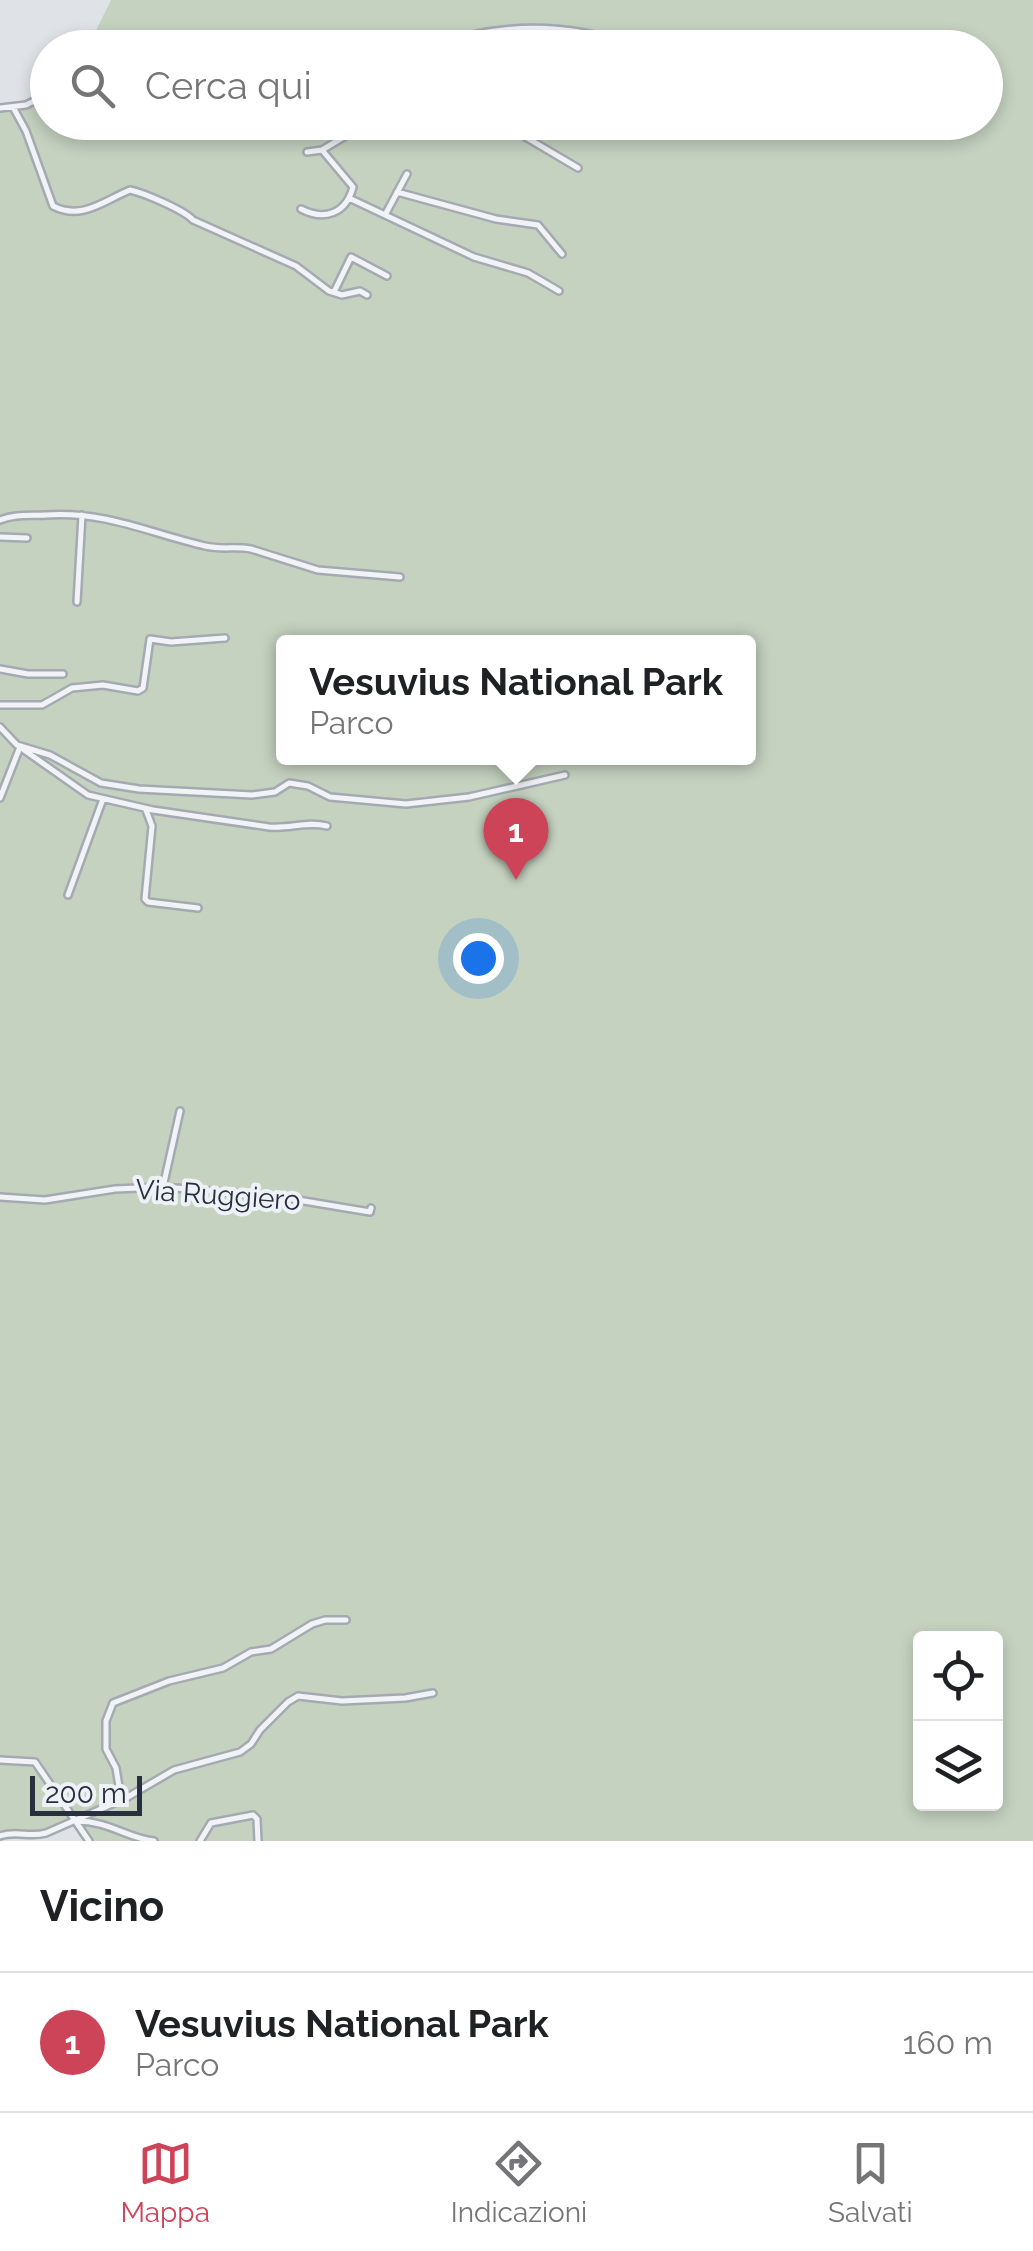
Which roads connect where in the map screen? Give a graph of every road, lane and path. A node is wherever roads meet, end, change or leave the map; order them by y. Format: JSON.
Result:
{"nodes":[{"id":1,"x":496,"y":30,"type":"edge"},
{"id":2,"x":548,"y":30,"type":"edge"},
{"id":3,"x":30,"y":101,"type":"edge"},
{"id":4,"x":14,"y":107,"type":"junction"},
{"id":5,"x":0,"y":108,"type":"edge"},
{"id":6,"x":339,"y":140,"type":"edge"},
{"id":7,"x":531,"y":140,"type":"edge"},
{"id":8,"x":322,"y":150,"type":"junction"},
{"id":9,"x":307,"y":152,"type":"dead end"},
{"id":10,"x":578,"y":168,"type":"dead end"},
{"id":11,"x":406,"y":174,"type":"dead end"},
{"id":12,"x":397,"y":192,"type":"junction"},
{"id":13,"x":349,"y":198,"type":"junction"},
{"id":14,"x":301,"y":209,"type":"dead end"},
{"id":15,"x":385,"y":215,"type":"junction"},
{"id":16,"x":562,"y":254,"type":"dead end"},
{"id":17,"x":386,"y":276,"type":"dead end"},
{"id":18,"x":559,"y":291,"type":"dead end"},
{"id":19,"x":334,"y":292,"type":"junction"},
{"id":20,"x":367,"y":295,"type":"dead end"},
{"id":21,"x":82,"y":515,"type":"junction"},
{"id":22,"x":0,"y":520,"type":"edge"},
{"id":23,"x":0,"y":537,"type":"edge"},
{"id":24,"x":27,"y":538,"type":"dead end"},
{"id":25,"x":400,"y":577,"type":"dead end"},
{"id":26,"x":78,"y":602,"type":"dead end"},
{"id":27,"x":224,"y":638,"type":"dead end"},
{"id":28,"x":0,"y":668,"type":"edge"},
{"id":29,"x":63,"y":674,"type":"dead end"},
{"id":30,"x":0,"y":705,"type":"edge"},
{"id":31,"x":0,"y":727,"type":"edge"},
{"id":32,"x":21,"y":748,"type":"junction"},
{"id":33,"x":565,"y":775,"type":"dead end"},
{"id":34,"x":0,"y":798,"type":"edge"},
{"id":35,"x":104,"y":798,"type":"junction"},
{"id":36,"x":145,"y":808,"type":"junction"},
{"id":37,"x":327,"y":826,"type":"dead end"},
{"id":38,"x":68,"y":895,"type":"dead end"},
{"id":39,"x":198,"y":908,"type":"dead end"},
{"id":40,"x":180,"y":1111,"type":"dead end"},
{"id":41,"x":164,"y":1187,"type":"junction"},
{"id":42,"x":0,"y":1197,"type":"edge"},
{"id":43,"x":371,"y":1208,"type":"dead end"},
{"id":44,"x":346,"y":1620,"type":"dead end"},
{"id":45,"x":433,"y":1693,"type":"dead end"},
{"id":46,"x":0,"y":1760,"type":"edge"},
{"id":47,"x":122,"y":1800,"type":"junction"},
{"id":48,"x":74,"y":1821,"type":"junction"},
{"id":49,"x":0,"y":1836,"type":"edge"},
{"id":50,"x":89,"y":1841,"type":"edge"},
{"id":51,"x":154,"y":1841,"type":"edge"},
{"id":52,"x":200,"y":1841,"type":"edge"},
{"id":53,"x":258,"y":1841,"type":"edge"}],
"edges":[{"from":1,"to":2,"type":"street"},
{"from":3,"to":4,"type":"street"},
{"from":4,"to":5,"type":"street"},
{"from":4,"to":19,"type":"street"},
{"from":6,"to":8,"type":"street"},
{"from":7,"to":10,"type":"street"},
{"from":8,"to":9,"type":"street"},
{"from":8,"to":13,"type":"street"},
{"from":11,"to":12,"type":"street"},
{"from":12,"to":15,"type":"street"},
{"from":12,"to":16,"type":"street"},
{"from":13,"to":14,"type":"street"},
{"from":13,"to":15,"type":"street"},
{"from":15,"to":18,"type":"street"},
{"from":17,"to":19,"type":"street"},
{"from":19,"to":20,"type":"street"},
{"from":21,"to":22,"type":"street"},
{"from":21,"to":25,"type":"street"},
{"from":21,"to":26,"type":"street"},
{"from":23,"to":24,"type":"street"},
{"from":27,"to":30,"type":"street"},
{"from":28,"to":29,"type":"street"},
{"from":31,"to":32,"type":"street"},
{"from":32,"to":33,"type":"street"},
{"from":32,"to":34,"type":"street"},
{"from":32,"to":35,"type":"street"},
{"from":35,"to":36,"type":"street"},
{"from":35,"to":38,"type":"street"},
{"from":36,"to":37,"type":"street"},
{"from":36,"to":39,"type":"street"},
{"from":40,"to":41,"type":"street"},
{"from":41,"to":42,"type":"street","name":"Via Ruggiero"},
{"from":41,"to":43,"type":"street","name":"Via Ruggiero"},
{"from":44,"to":47,"type":"street"},
{"from":45,"to":47,"type":"street"},
{"from":46,"to":48,"type":"street"},
{"from":47,"to":48,"type":"street"},
{"from":48,"to":49,"type":"street"},
{"from":48,"to":50,"type":"street"},
{"from":48,"to":51,"type":"street"},
{"from":52,"to":53,"type":"street"}]}
